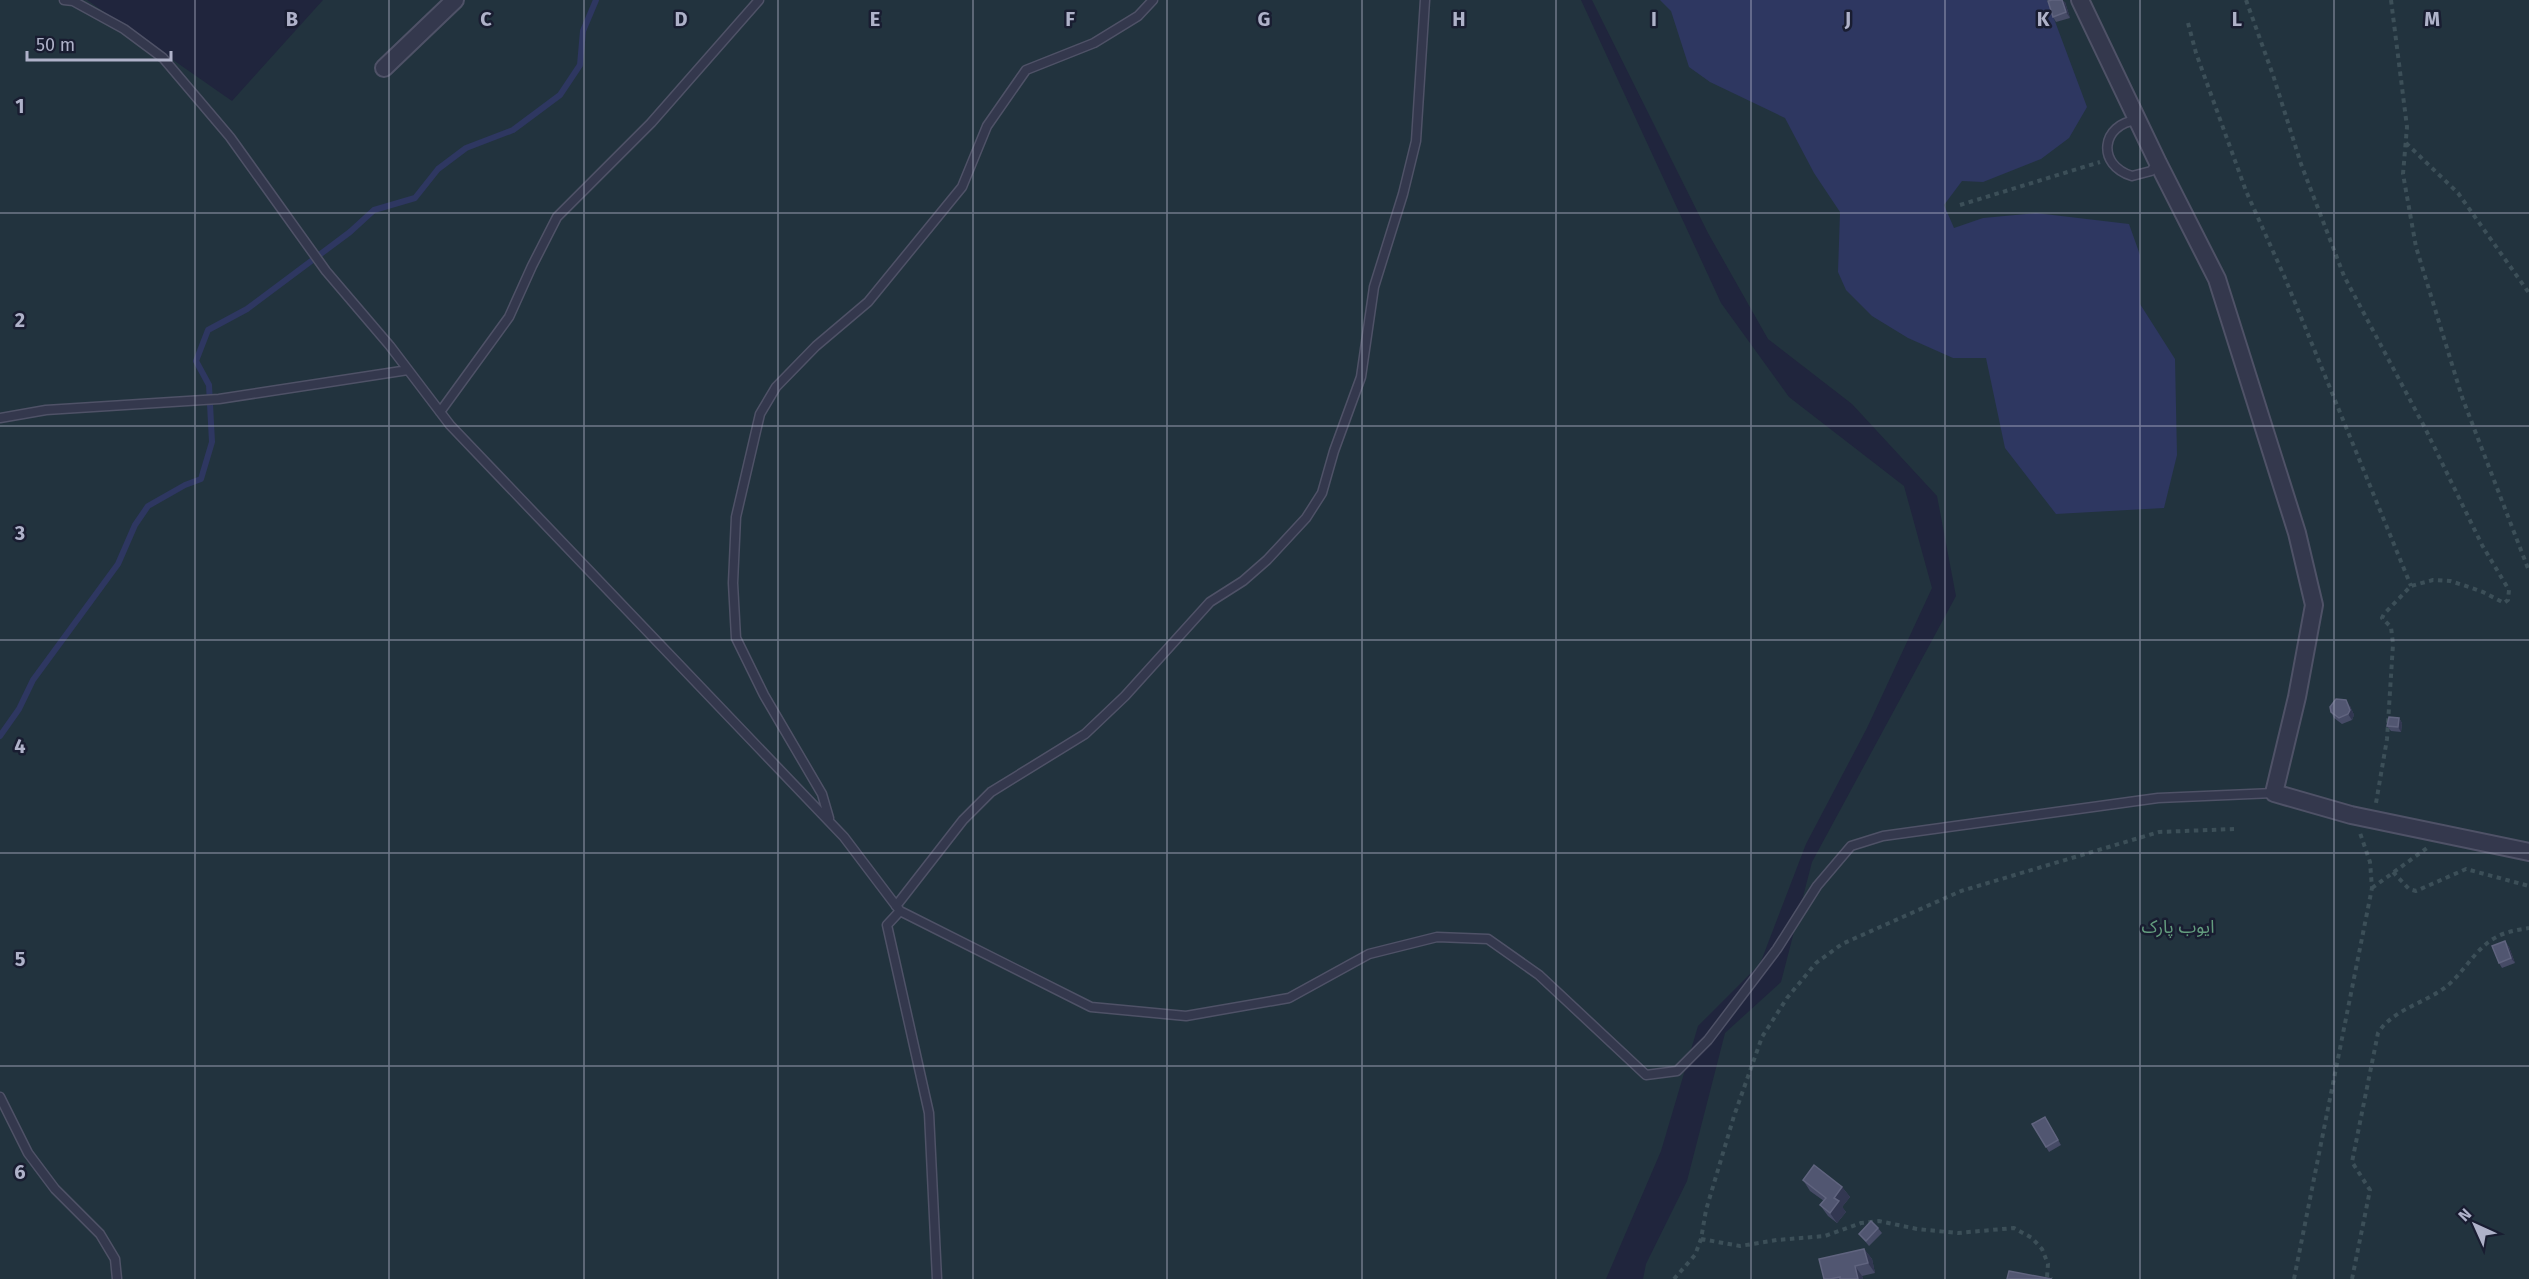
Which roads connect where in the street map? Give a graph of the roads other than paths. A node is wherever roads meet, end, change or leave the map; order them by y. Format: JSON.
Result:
{"nodes":[{"id":1,"x":64,"y":0,"type":"edge"},
{"id":2,"x":455,"y":0,"type":"edge"},
{"id":3,"x":759,"y":0,"type":"edge"},
{"id":4,"x":1153,"y":0,"type":"edge"},
{"id":5,"x":1425,"y":0,"type":"edge"},
{"id":6,"x":2080,"y":0,"type":"edge"},
{"id":7,"x":384,"y":68,"type":"dead end"},
{"id":8,"x":2138,"y":120,"type":"junction"},
{"id":9,"x":2158,"y":163,"type":"junction"},
{"id":10,"x":408,"y":370,"type":"junction"},
{"id":11,"x":440,"y":412,"type":"junction"},
{"id":12,"x":0,"y":418,"type":"edge"},
{"id":13,"x":2274,"y":793,"type":"junction"},
{"id":14,"x":830,"y":821,"type":"junction"},
{"id":15,"x":2529,"y":852,"type":"edge"},
{"id":16,"x":898,"y":909,"type":"junction"},
{"id":17,"x":0,"y":1097,"type":"edge"},
{"id":18,"x":117,"y":1279,"type":"edge"},
{"id":19,"x":937,"y":1279,"type":"edge"}],
"edges":[{"from":1,"to":10,"type":"lane"},
{"from":2,"to":7,"type":"street"},
{"from":3,"to":11,"type":"lane"},
{"from":4,"to":14,"type":"lane"},
{"from":5,"to":16,"type":"lane"},
{"from":6,"to":8,"type":"street"},
{"from":8,"to":9,"type":"street"},
{"from":8,"to":9,"type":"lane"},
{"from":9,"to":13,"type":"street"},
{"from":10,"to":11,"type":"lane"},
{"from":10,"to":12,"type":"lane"},
{"from":11,"to":14,"type":"lane"},
{"from":13,"to":15,"type":"street"},
{"from":13,"to":16,"type":"lane"},
{"from":14,"to":16,"type":"lane"},
{"from":16,"to":19,"type":"lane"},
{"from":17,"to":18,"type":"lane"}]}
